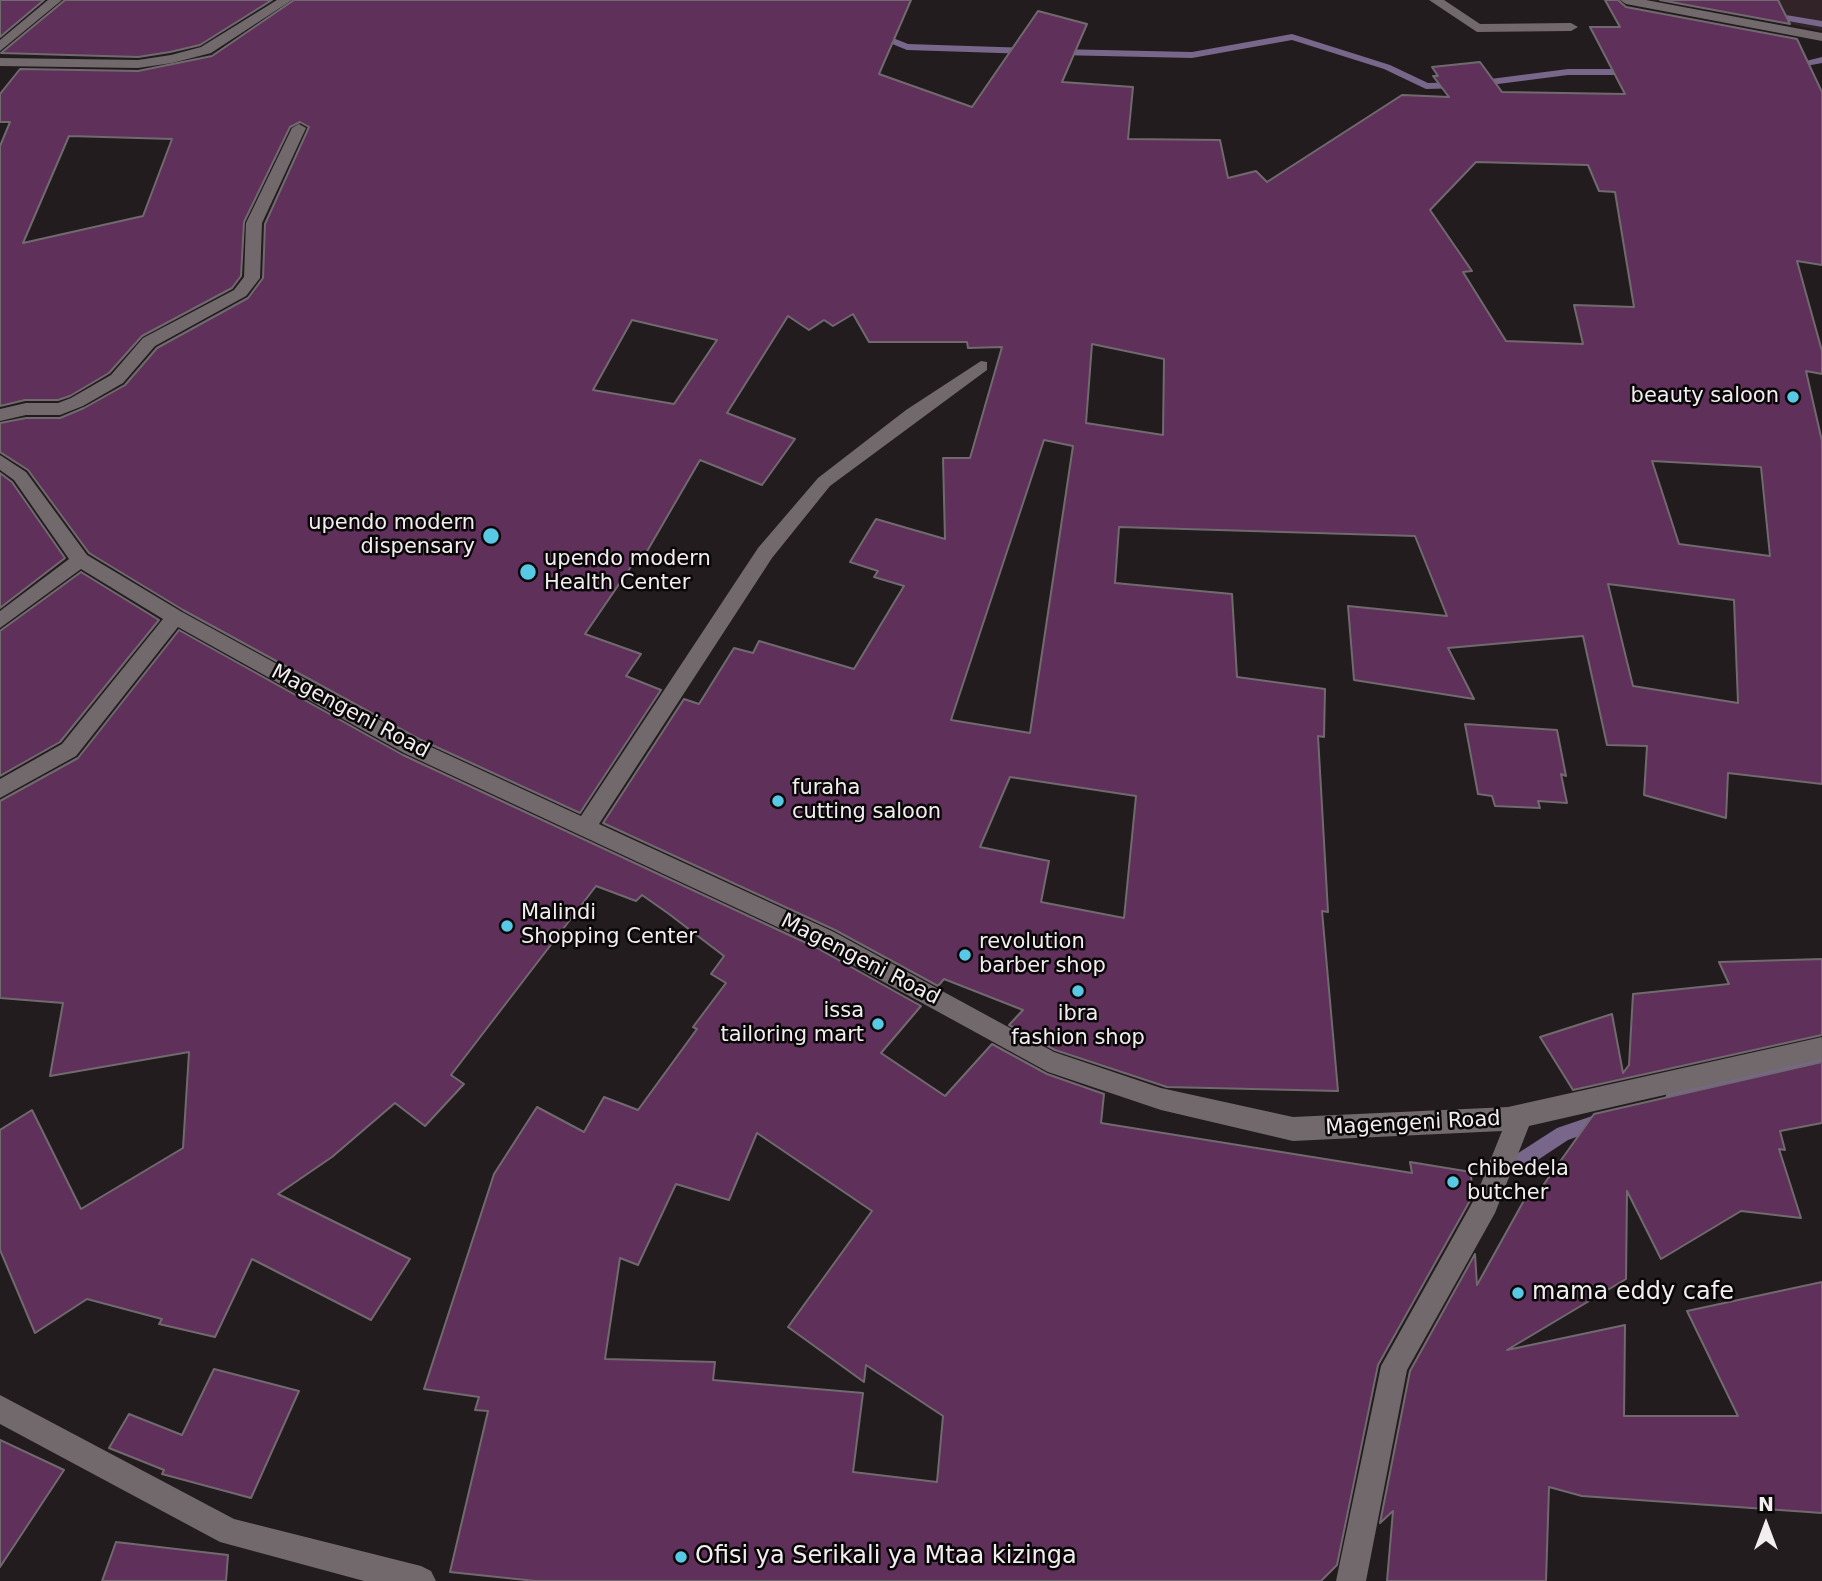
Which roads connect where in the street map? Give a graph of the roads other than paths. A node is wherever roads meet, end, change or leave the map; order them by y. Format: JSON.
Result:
{"nodes":[{"id":1,"x":56,"y":0,"type":"edge"},
{"id":2,"x":286,"y":0,"type":"edge"},
{"id":3,"x":1435,"y":0,"type":"edge"},
{"id":4,"x":1626,"y":0,"type":"edge"},
{"id":5,"x":1571,"y":27,"type":"dead end"},
{"id":6,"x":1822,"y":37,"type":"edge"},
{"id":7,"x":0,"y":47,"type":"edge"},
{"id":8,"x":0,"y":61,"type":"edge"},
{"id":9,"x":299,"y":128,"type":"dead end"},
{"id":10,"x":981,"y":366,"type":"dead end"},
{"id":11,"x":0,"y":415,"type":"edge"},
{"id":12,"x":0,"y":461,"type":"edge"},
{"id":13,"x":80,"y":560,"type":"junction"},
{"id":14,"x":176,"y":617,"type":"junction"},
{"id":15,"x":0,"y":621,"type":"edge"},
{"id":16,"x":0,"y":789,"type":"edge"},
{"id":17,"x":584,"y":829,"type":"junction"},
{"id":18,"x":1822,"y":1048,"type":"edge"},
{"id":19,"x":1520,"y":1117,"type":"junction"},
{"id":20,"x":0,"y":1409,"type":"edge"},
{"id":21,"x":421,"y":1581,"type":"edge"},
{"id":22,"x":1351,"y":1581,"type":"edge"}],
"edges":[{"from":1,"to":7,"type":"street"},
{"from":2,"to":8,"type":"street"},
{"from":3,"to":5,"type":"street"},
{"from":4,"to":6,"type":"street"},
{"from":9,"to":11,"type":"street"},
{"from":10,"to":17,"type":"street"},
{"from":12,"to":13,"type":"street","name":"Magengeni Road"},
{"from":13,"to":14,"type":"street","name":"Magengeni Road"},
{"from":13,"to":15,"type":"street"},
{"from":14,"to":16,"type":"street"},
{"from":14,"to":17,"type":"street","name":"Magengeni Road"},
{"from":17,"to":19,"type":"street","name":"Magengeni Road"},
{"from":18,"to":19,"type":"street","name":"Magengeni Road"},
{"from":19,"to":22,"type":"street"},
{"from":20,"to":21,"type":"street"}]}
